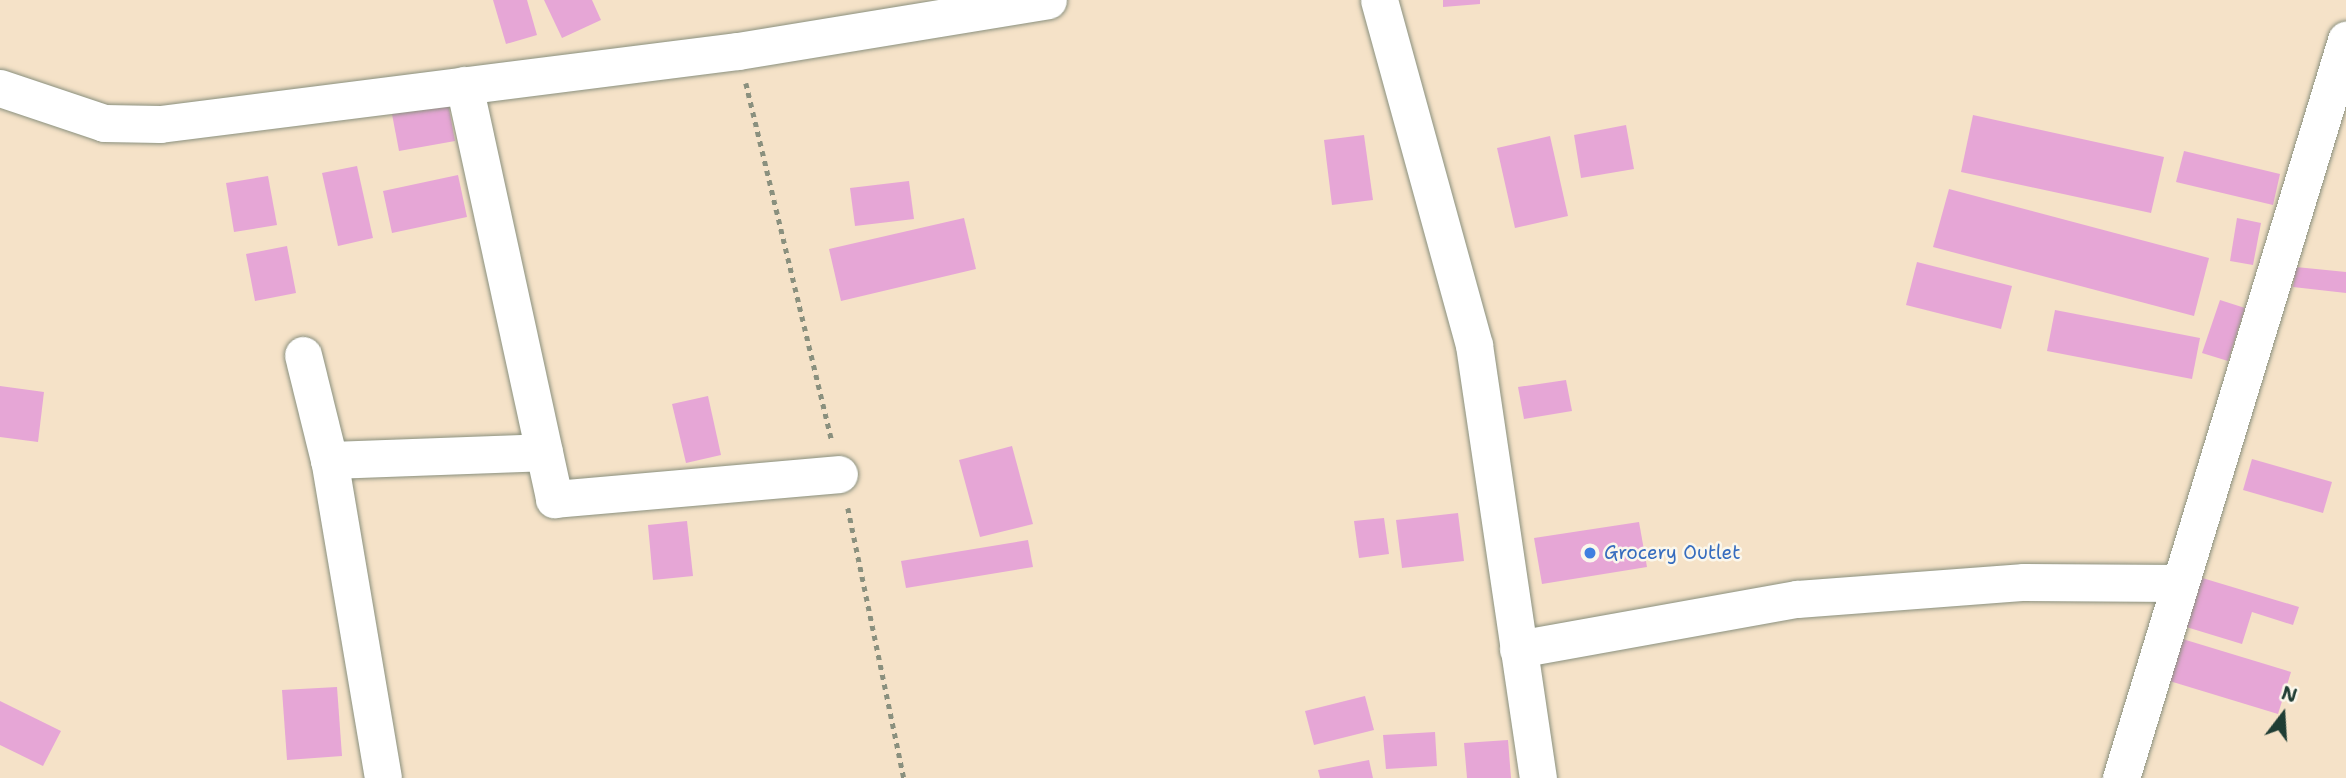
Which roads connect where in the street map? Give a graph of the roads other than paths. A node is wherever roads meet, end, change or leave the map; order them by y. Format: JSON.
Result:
{"nodes":[{"id":1,"x":1048,"y":0,"type":"edge"},
{"id":2,"x":1379,"y":0,"type":"edge"},
{"id":3,"x":2346,"y":40,"type":"edge"},
{"id":4,"x":464,"y":85,"type":"junction"},
{"id":5,"x":0,"y":88,"type":"edge"},
{"id":6,"x":303,"y":355,"type":"dead end"},
{"id":7,"x":544,"y":452,"type":"junction"},
{"id":8,"x":330,"y":460,"type":"junction"},
{"id":9,"x":839,"y":474,"type":"road end"},
{"id":10,"x":2178,"y":583,"type":"junction"},
{"id":11,"x":1518,"y":649,"type":"junction"},
{"id":12,"x":383,"y":778,"type":"edge"},
{"id":13,"x":1538,"y":778,"type":"edge"},
{"id":14,"x":2120,"y":778,"type":"edge"}],
"edges":[{"from":1,"to":4,"type":"street"},
{"from":2,"to":11,"type":"street"},
{"from":3,"to":10,"type":"street"},
{"from":4,"to":5,"type":"street"},
{"from":4,"to":7,"type":"street"},
{"from":6,"to":8,"type":"street"},
{"from":7,"to":8,"type":"street"},
{"from":7,"to":9,"type":"street"},
{"from":8,"to":12,"type":"street"},
{"from":10,"to":11,"type":"street"},
{"from":10,"to":14,"type":"street"},
{"from":11,"to":13,"type":"street"}]}
